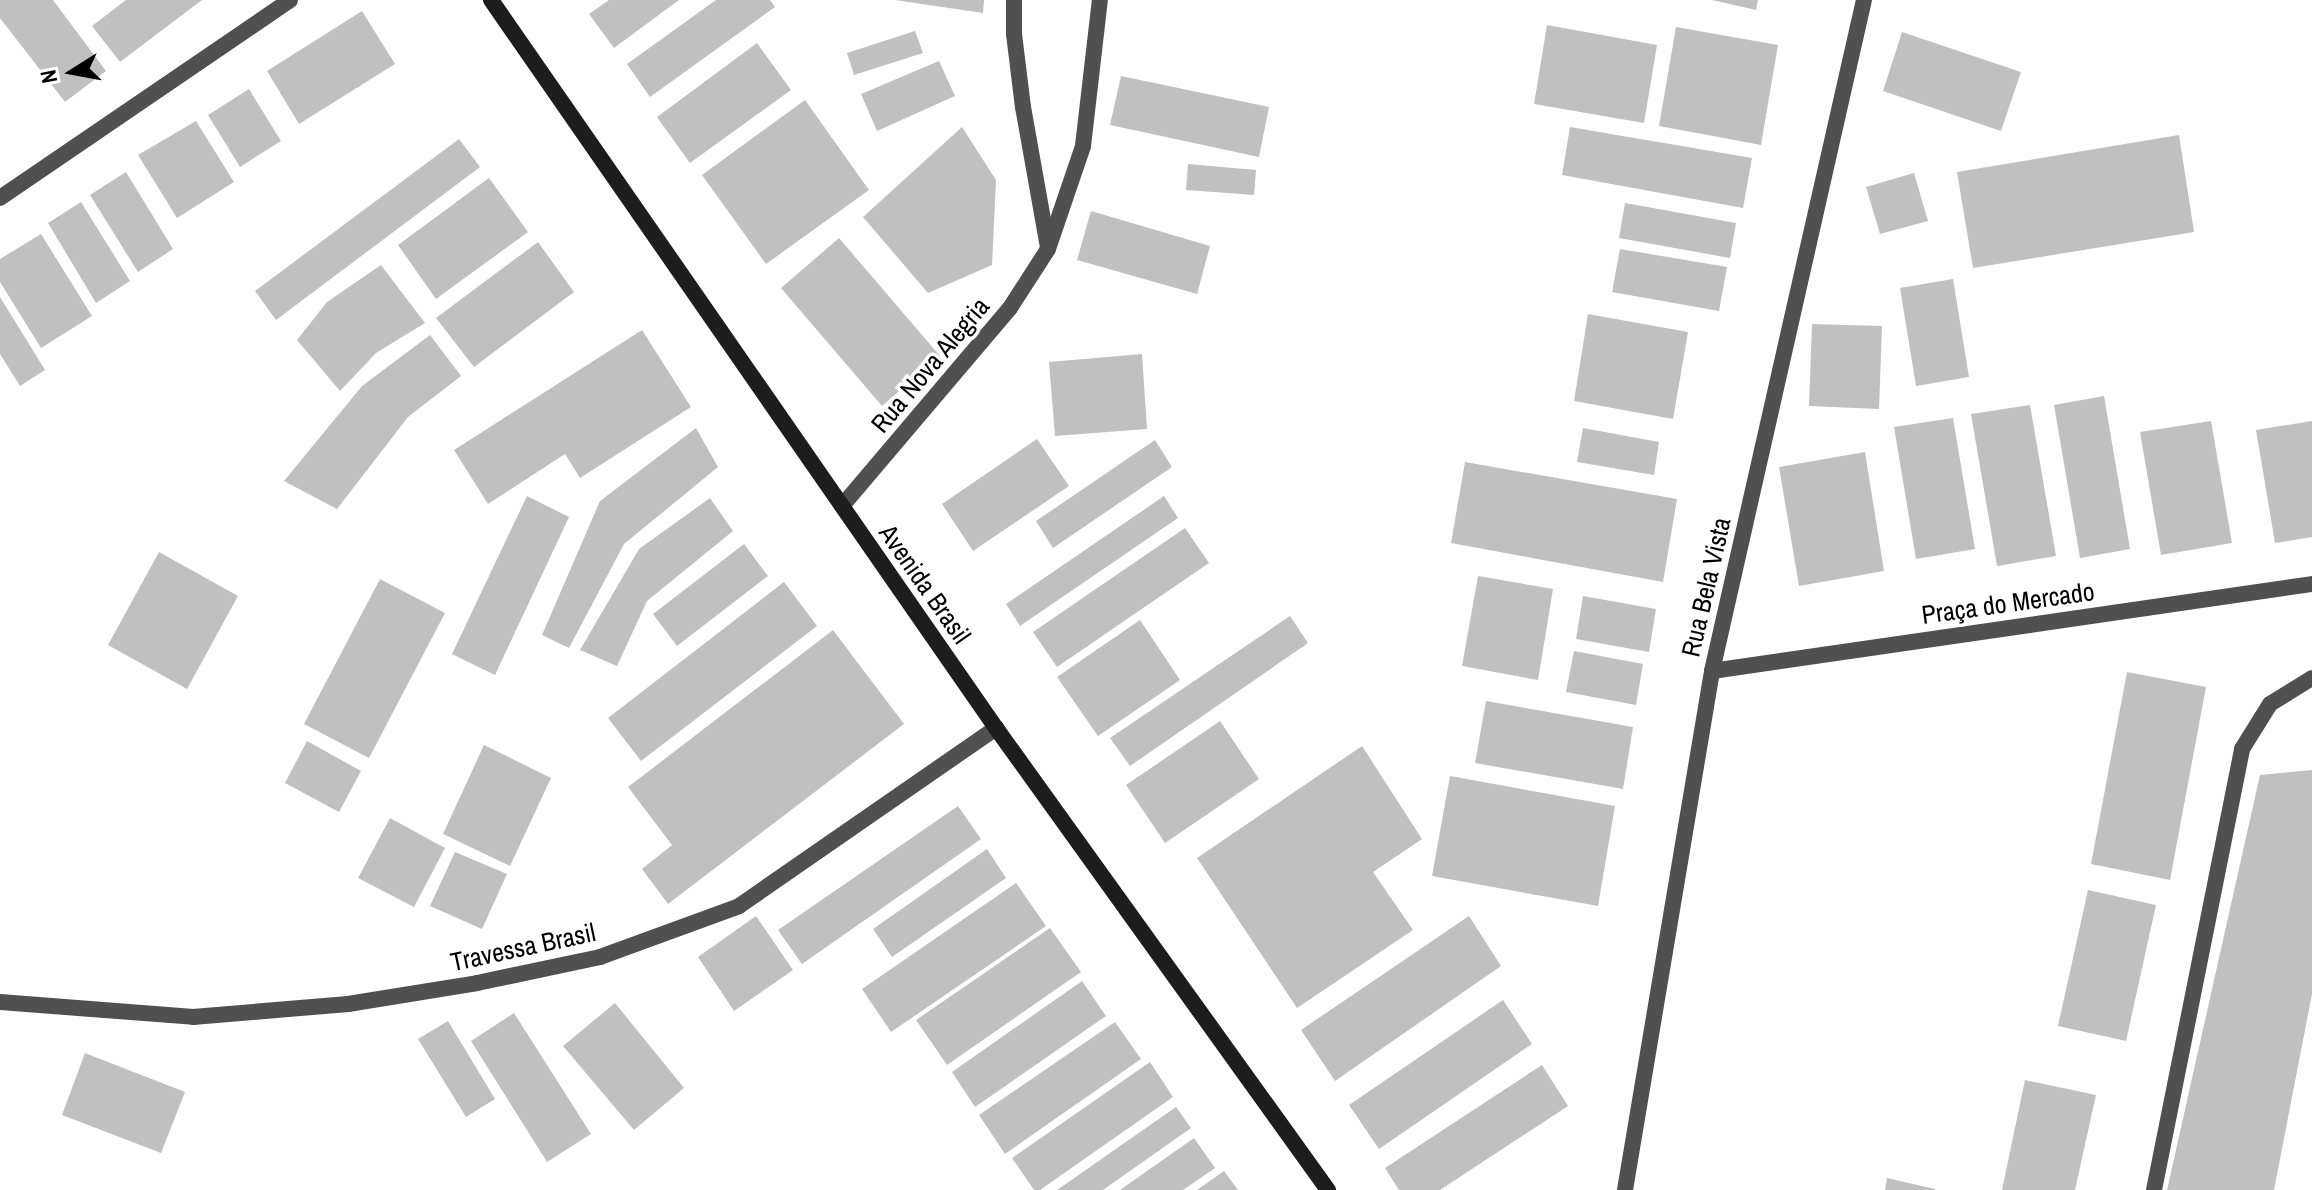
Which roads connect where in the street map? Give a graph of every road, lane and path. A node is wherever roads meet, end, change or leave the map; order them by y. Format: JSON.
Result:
{"nodes":[{"id":1,"x":290,"y":0,"type":"edge"},
{"id":2,"x":491,"y":0,"type":"edge"},
{"id":3,"x":1014,"y":0,"type":"edge"},
{"id":4,"x":1100,"y":0,"type":"edge"},
{"id":5,"x":1864,"y":0,"type":"edge"},
{"id":6,"x":0,"y":198,"type":"edge"},
{"id":7,"x":1048,"y":249,"type":"junction"},
{"id":8,"x":842,"y":506,"type":"junction"},
{"id":9,"x":2312,"y":584,"type":"edge"},
{"id":10,"x":1712,"y":671,"type":"junction"},
{"id":11,"x":2312,"y":678,"type":"edge"},
{"id":12,"x":996,"y":728,"type":"junction"},
{"id":13,"x":0,"y":1002,"type":"edge"},
{"id":14,"x":1328,"y":1190,"type":"edge"},
{"id":15,"x":1625,"y":1190,"type":"edge"},
{"id":16,"x":2154,"y":1190,"type":"edge"}],
"edges":[{"from":1,"to":6,"type":"street"},
{"from":2,"to":8,"type":"street","name":"Avenida Brasil"},
{"from":3,"to":7,"type":"street"},
{"from":4,"to":7,"type":"street","name":"Rua Nova Alegria"},
{"from":5,"to":10,"type":"street","name":"Rua Bela Vista"},
{"from":7,"to":8,"type":"street","name":"Rua Nova Alegria"},
{"from":8,"to":12,"type":"street","name":"Avenida Brasil"},
{"from":9,"to":10,"type":"street","name":"Praça do Mercado"},
{"from":10,"to":15,"type":"street","name":"Rua Bela Vista"},
{"from":11,"to":16,"type":"street"},
{"from":12,"to":13,"type":"street","name":"Travessa Brasil"},
{"from":12,"to":14,"type":"street","name":"Avenida Brasil"}]}
